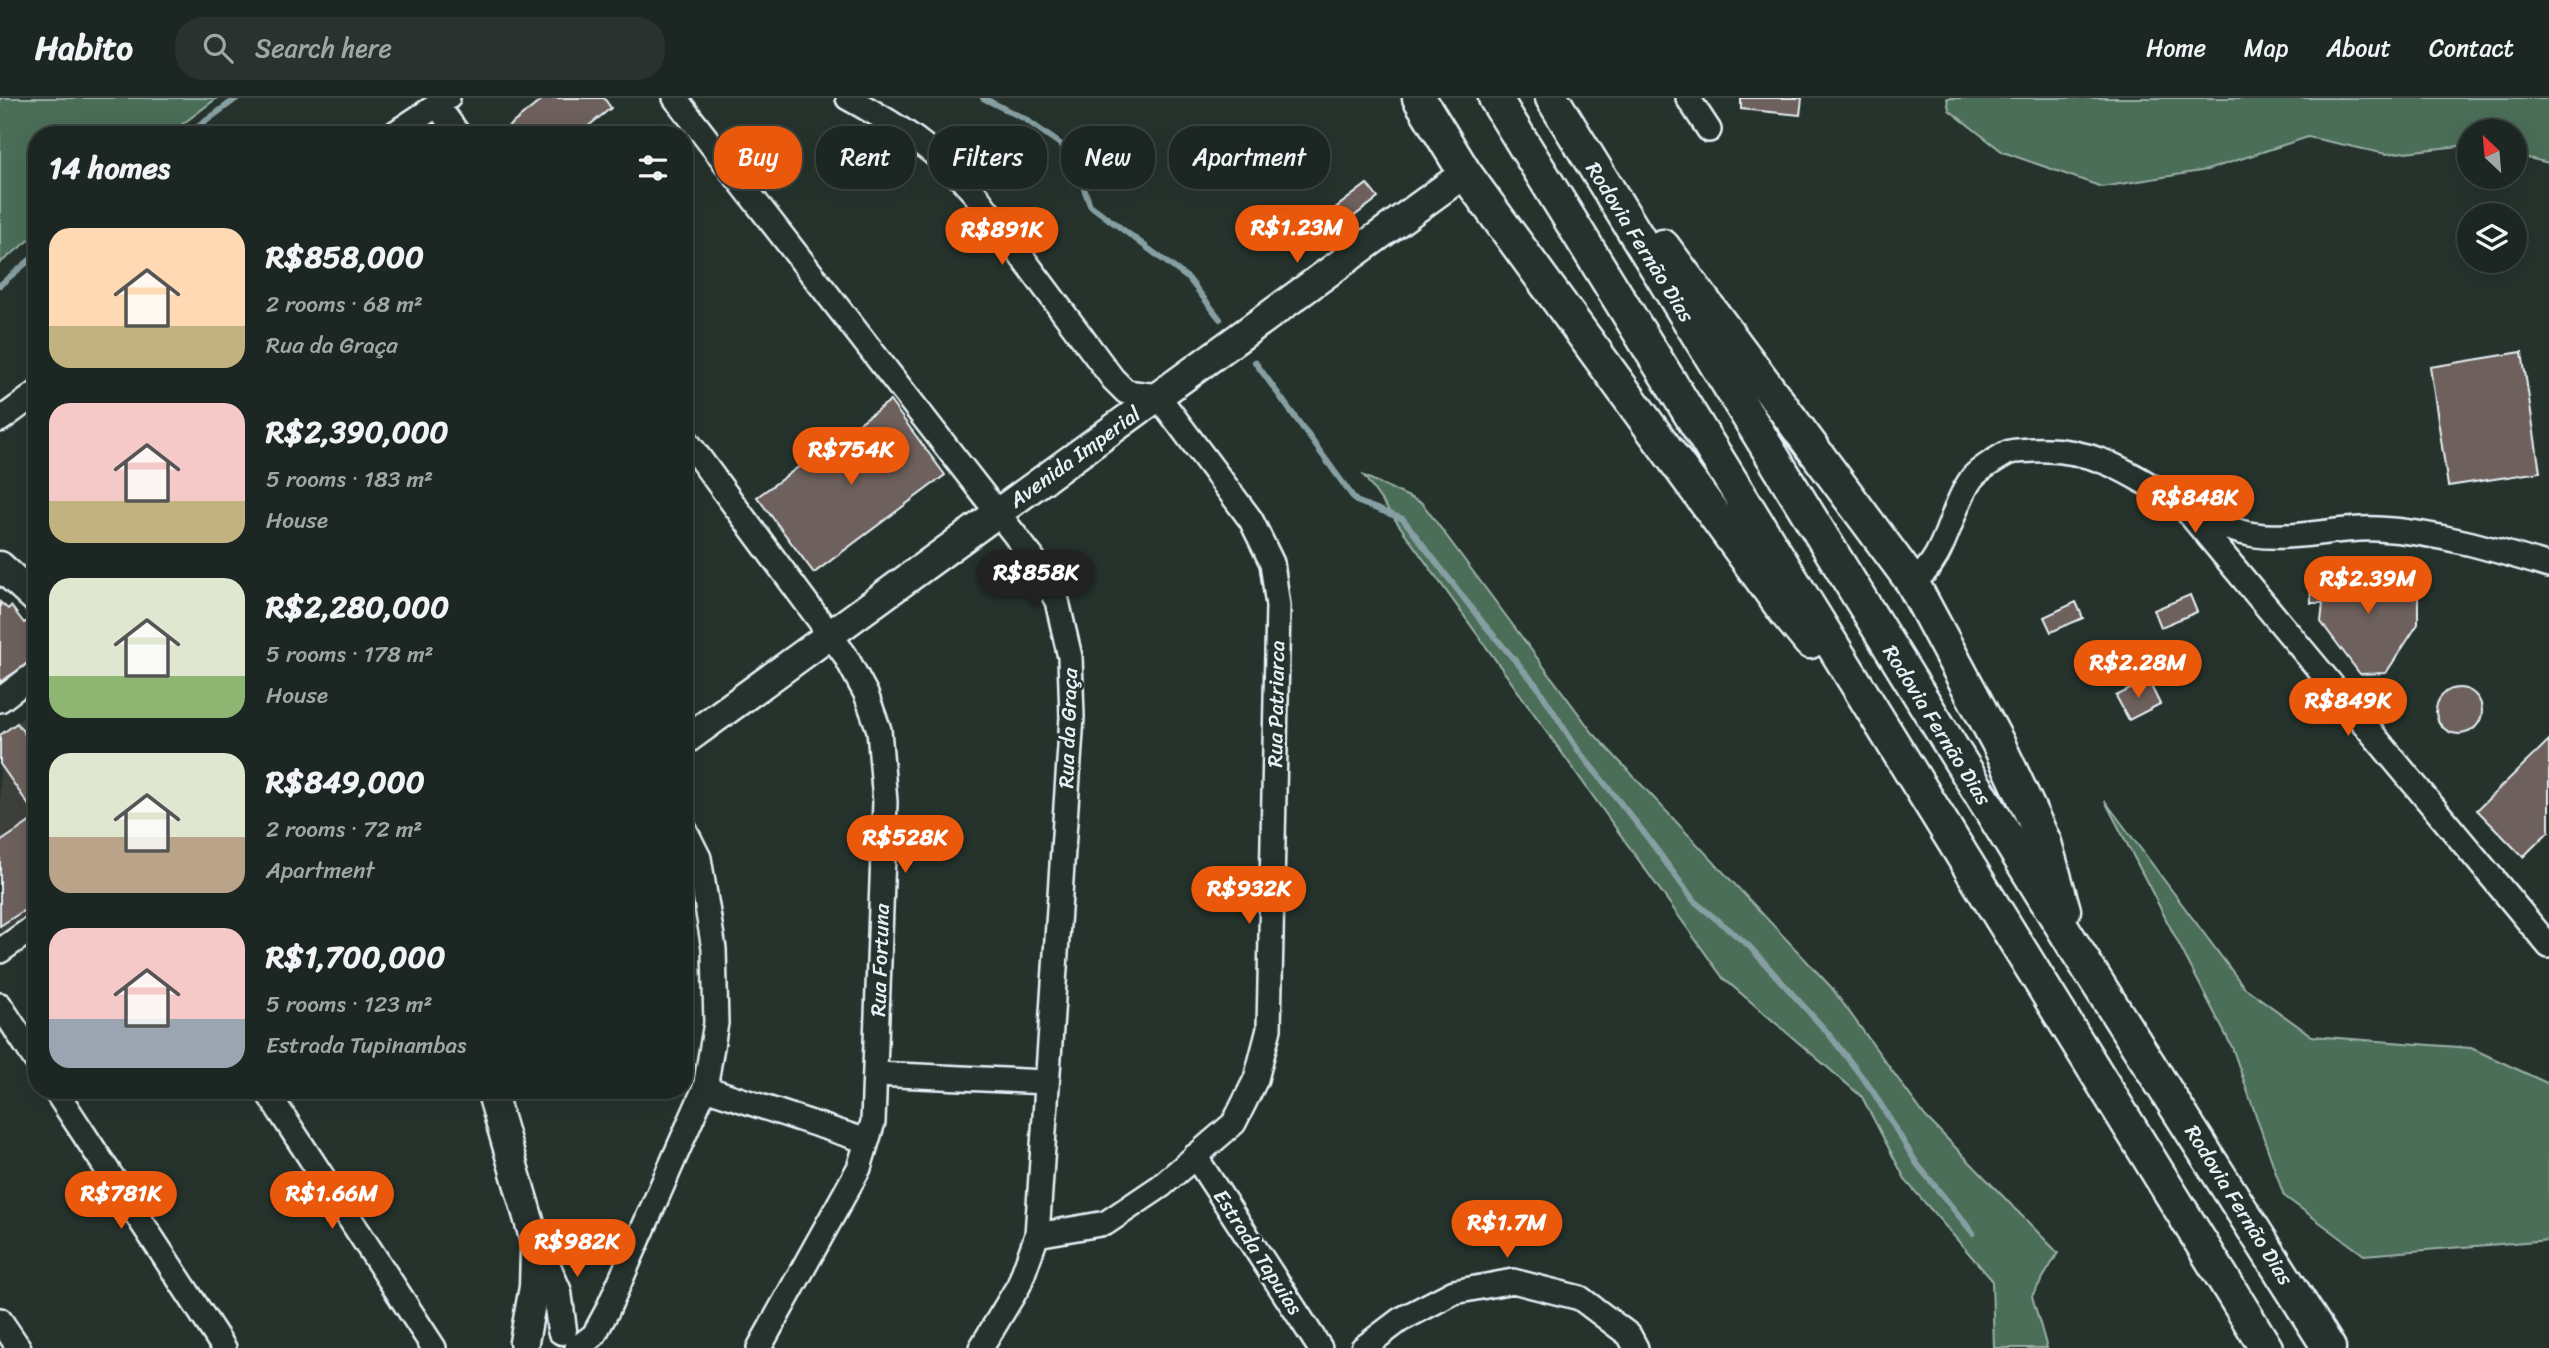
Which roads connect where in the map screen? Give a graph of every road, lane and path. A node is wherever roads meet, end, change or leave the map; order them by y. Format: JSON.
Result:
{"nodes":[{"id":1,"x":675,"y":98,"type":"edge"},
{"id":2,"x":848,"y":98,"type":"edge"},
{"id":3,"x":1419,"y":98,"type":"edge"},
{"id":4,"x":1495,"y":98,"type":"edge"},
{"id":5,"x":1688,"y":98,"type":"edge"},
{"id":6,"x":443,"y":101,"type":"edge"},
{"id":7,"x":1555,"y":103,"type":"edge"},
{"id":8,"x":406,"y":126,"type":"edge"},
{"id":9,"x":455,"y":126,"type":"edge"},
{"id":10,"x":1709,"y":130,"type":"dead end"},
{"id":11,"x":1465,"y":173,"type":"junction"},
{"id":12,"x":1158,"y":397,"type":"junction"},
{"id":13,"x":28,"y":400,"type":"edge"},
{"id":14,"x":0,"y":420,"type":"edge"},
{"id":15,"x":693,"y":449,"type":"edge"},
{"id":16,"x":2180,"y":503,"type":"junction"},
{"id":17,"x":997,"y":514,"type":"junction"},
{"id":18,"x":0,"y":566,"type":"edge"},
{"id":19,"x":2549,"y":566,"type":"edge"},
{"id":20,"x":1913,"y":582,"type":"junction"},
{"id":21,"x":28,"y":592,"type":"edge"},
{"id":22,"x":832,"y":634,"type":"junction"},
{"id":23,"x":28,"y":679,"type":"edge"},
{"id":24,"x":0,"y":700,"type":"edge"},
{"id":25,"x":1880,"y":725,"type":"junction"},
{"id":26,"x":693,"y":734,"type":"edge"},
{"id":27,"x":693,"y":846,"type":"edge"},
{"id":28,"x":28,"y":931,"type":"edge"},
{"id":29,"x":2074,"y":946,"type":"junction"},
{"id":30,"x":2549,"y":946,"type":"edge"},
{"id":31,"x":0,"y":951,"type":"edge"},
{"id":32,"x":0,"y":1005,"type":"edge"},
{"id":33,"x":28,"y":1048,"type":"edge"},
{"id":34,"x":876,"y":1074,"type":"junction"},
{"id":35,"x":1047,"y":1082,"type":"junction"},
{"id":36,"x":705,"y":1088,"type":"junction"},
{"id":37,"x":61,"y":1099,"type":"edge"},
{"id":38,"x":272,"y":1099,"type":"edge"},
{"id":39,"x":494,"y":1099,"type":"edge"},
{"id":40,"x":867,"y":1141,"type":"junction"},
{"id":41,"x":1195,"y":1156,"type":"junction"},
{"id":42,"x":1037,"y":1235,"type":"junction"},
{"id":43,"x":536,"y":1241,"type":"junction"},
{"id":44,"x":0,"y":1320,"type":"edge"},
{"id":45,"x":568,"y":1340,"type":"edge"},
{"id":46,"x":523,"y":1345,"type":"edge"},
{"id":47,"x":19,"y":1348,"type":"edge"},
{"id":48,"x":224,"y":1348,"type":"edge"},
{"id":49,"x":434,"y":1348,"type":"edge"},
{"id":50,"x":759,"y":1348,"type":"edge"},
{"id":51,"x":981,"y":1348,"type":"edge"},
{"id":52,"x":1320,"y":1348,"type":"edge"},
{"id":53,"x":1363,"y":1348,"type":"edge"},
{"id":54,"x":1636,"y":1348,"type":"edge"},
{"id":55,"x":2266,"y":1348,"type":"edge"},
{"id":56,"x":2329,"y":1348,"type":"edge"}],
"edges":[{"from":1,"to":17,"type":"street","name":"Rua da Graça"},
{"from":2,"to":12,"type":"street"},
{"from":3,"to":11,"type":"highway"},
{"from":4,"to":25,"type":"highway"},
{"from":5,"to":10,"type":"street"},
{"from":6,"to":8,"type":"street"},
{"from":6,"to":9,"type":"street"},
{"from":7,"to":20,"type":"highway"},
{"from":7,"to":29,"type":"highway","name":"Rodovia Fernão Dias"},
{"from":11,"to":12,"type":"main road","name":"Avenida Imperial"},
{"from":11,"to":25,"type":"highway"},
{"from":12,"to":17,"type":"main road","name":"Avenida Imperial"},
{"from":12,"to":41,"type":"street","name":"Rua Patriarca"},
{"from":13,"to":14,"type":"street"},
{"from":15,"to":22,"type":"street","name":"Rua Fortuna"},
{"from":16,"to":19,"type":"street"},
{"from":16,"to":20,"type":"street"},
{"from":16,"to":30,"type":"street"},
{"from":17,"to":22,"type":"main road","name":"Avenida Imperial"},
{"from":17,"to":35,"type":"street","name":"Rua da Graça"},
{"from":18,"to":21,"type":"main road"},
{"from":20,"to":29,"type":"highway"},
{"from":22,"to":26,"type":"main road","name":"Avenida Imperial"},
{"from":22,"to":34,"type":"street","name":"Rua Fortuna"},
{"from":23,"to":24,"type":"street"},
{"from":25,"to":55,"type":"highway"},
{"from":27,"to":36,"type":"street"},
{"from":28,"to":31,"type":"street"},
{"from":29,"to":56,"type":"highway","name":"Rodovia Fernão Dias"},
{"from":32,"to":33,"type":"street"},
{"from":34,"to":35,"type":"street"},
{"from":34,"to":40,"type":"street","name":"Rua Fortuna"},
{"from":35,"to":42,"type":"street","name":"Rua da Graça"},
{"from":36,"to":40,"type":"street"},
{"from":36,"to":45,"type":"street"},
{"from":37,"to":48,"type":"street"},
{"from":38,"to":49,"type":"street"},
{"from":39,"to":43,"type":"main road"},
{"from":40,"to":50,"type":"street","name":"Rua Fortuna"},
{"from":41,"to":42,"type":"street","name":"Rua Patriarca"},
{"from":41,"to":52,"type":"street","name":"Estrada Tapuias"},
{"from":42,"to":51,"type":"street"},
{"from":43,"to":45,"type":"main road"},
{"from":43,"to":46,"type":"main road"},
{"from":44,"to":47,"type":"street"},
{"from":45,"to":46,"type":"main road"},
{"from":53,"to":54,"type":"street"}]}
